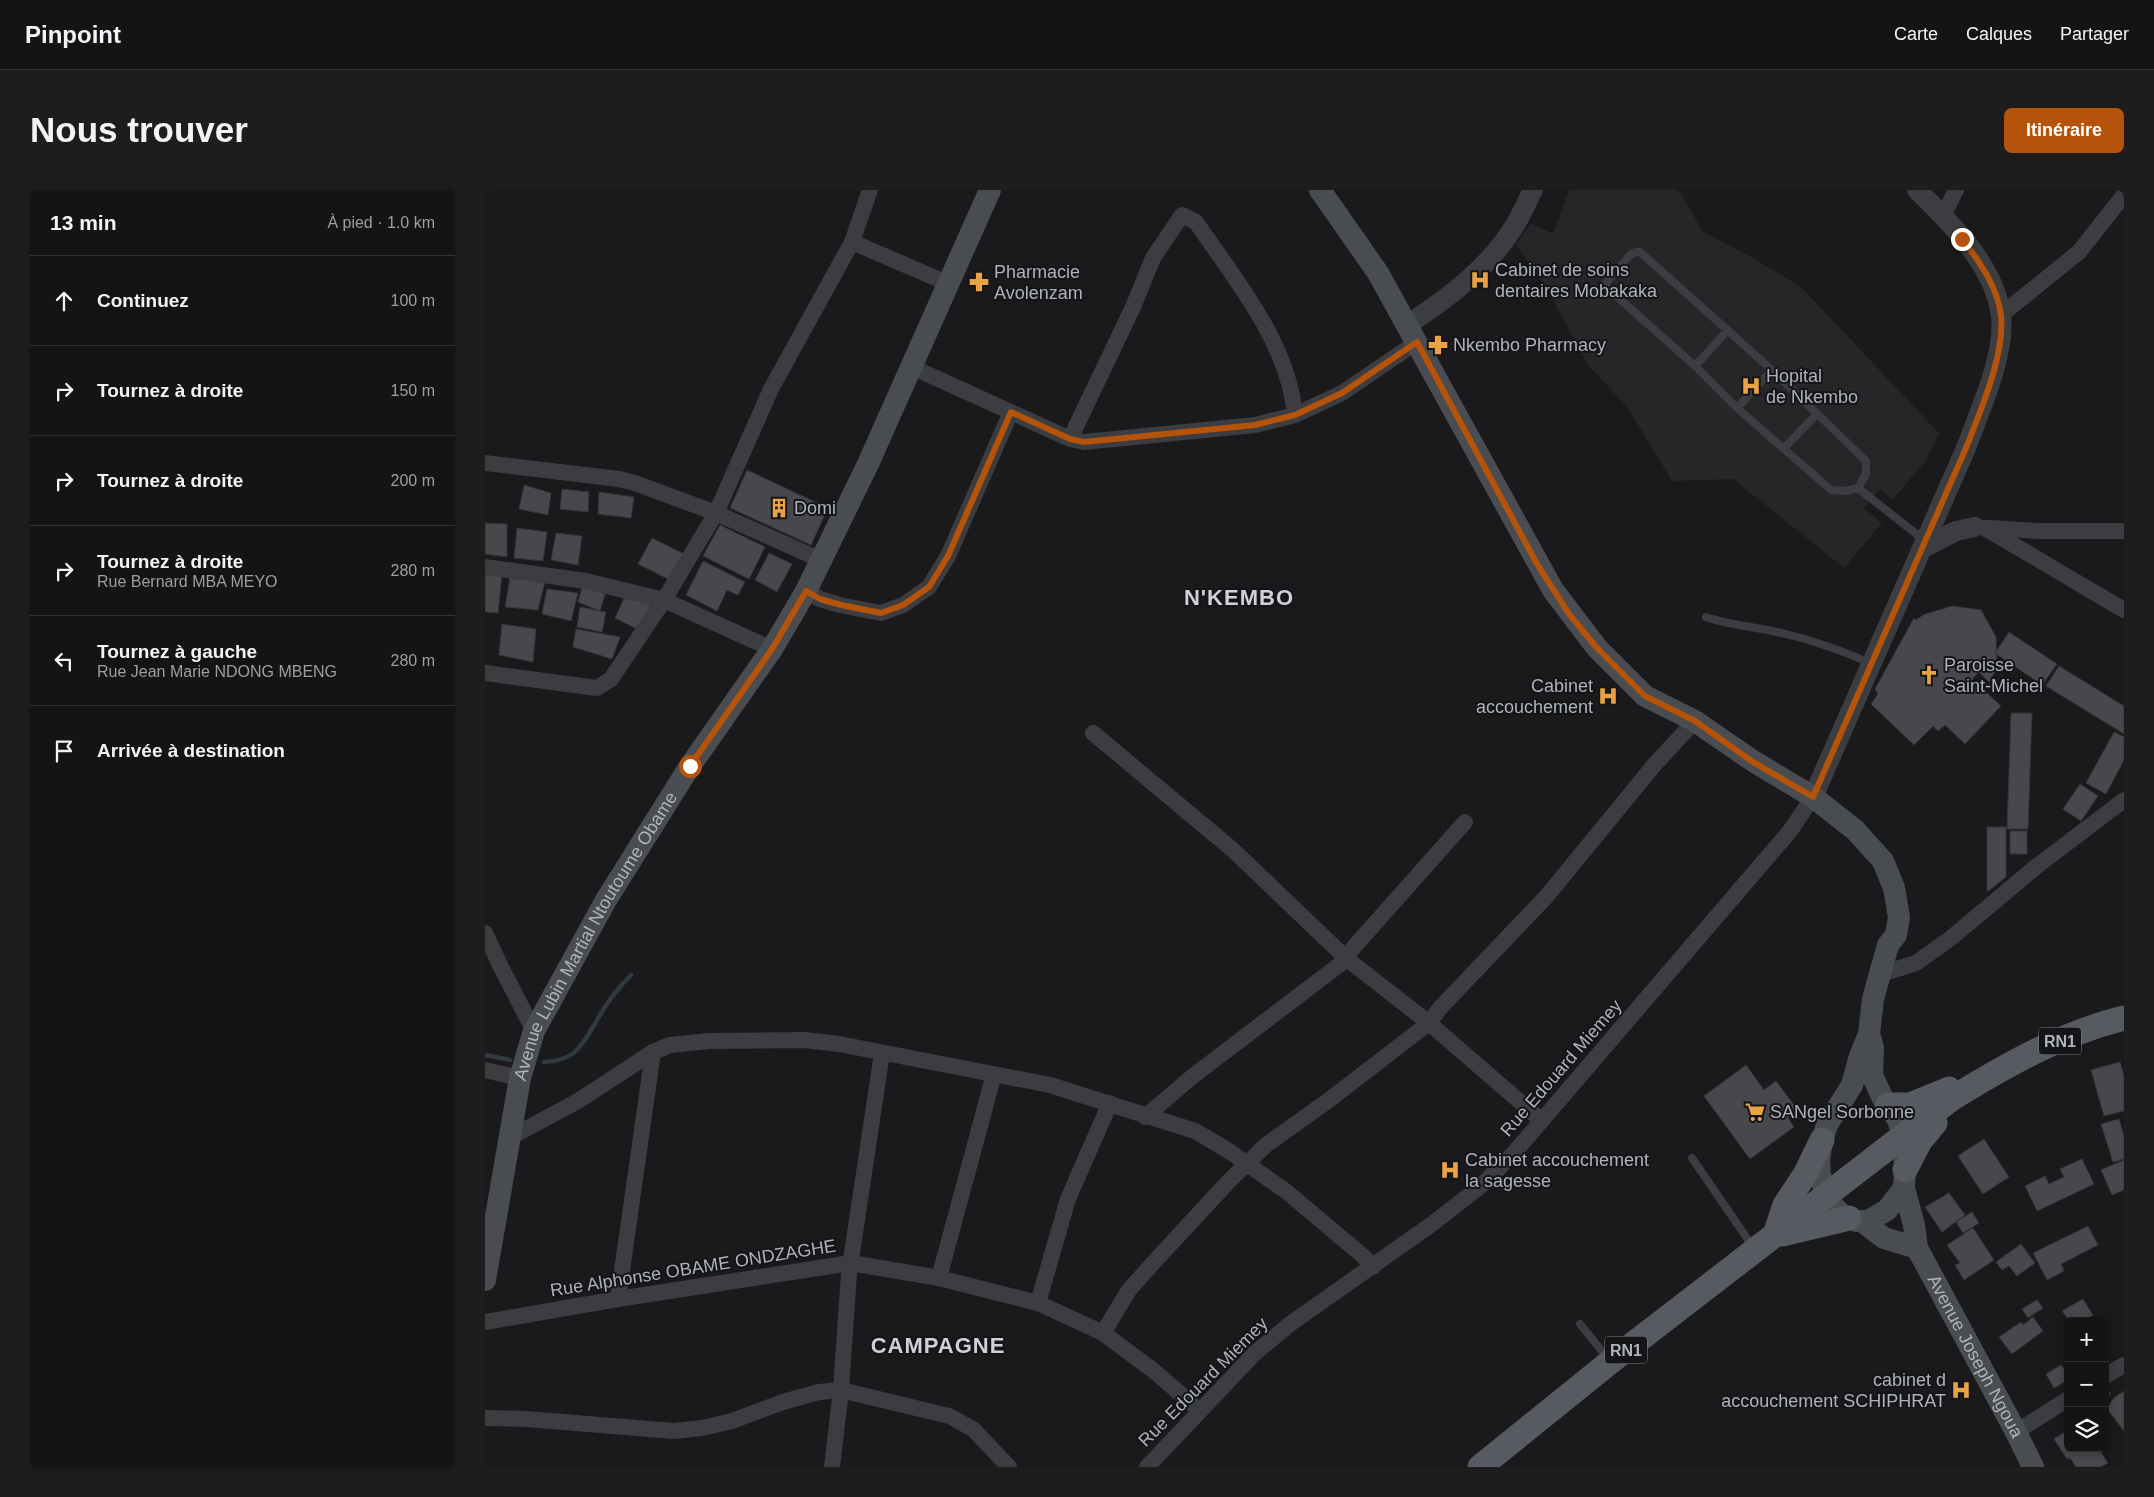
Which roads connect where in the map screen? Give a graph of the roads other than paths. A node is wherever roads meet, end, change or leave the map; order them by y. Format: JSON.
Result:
{"nodes":[{"id":1,"x":870,"y":190,"type":"edge"},
{"id":2,"x":990,"y":190,"type":"edge"},
{"id":3,"x":1320,"y":190,"type":"edge"},
{"id":4,"x":1533,"y":190,"type":"edge"},
{"id":5,"x":1917,"y":190,"type":"edge"},
{"id":6,"x":1956,"y":190,"type":"edge"},
{"id":7,"x":2124,"y":196,"type":"edge"},
{"id":8,"x":1943,"y":216,"type":"junction"},
{"id":9,"x":852,"y":242,"type":"junction"},
{"id":10,"x":947,"y":283,"type":"junction"},
{"id":11,"x":2001,"y":315,"type":"junction"},
{"id":12,"x":1728,"y":330,"type":"junction"},
{"id":13,"x":1412,"y":334,"type":"junction"},
{"id":14,"x":1695,"y":366,"type":"junction"},
{"id":15,"x":912,"y":367,"type":"junction"},
{"id":16,"x":1772,"y":370,"type":"junction"},
{"id":17,"x":1737,"y":408,"type":"junction"},
{"id":18,"x":1011,"y":412,"type":"junction"},
{"id":19,"x":1817,"y":414,"type":"junction"},
{"id":20,"x":1295,"y":415,"type":"junction"},
{"id":21,"x":1070,"y":439,"type":"junction"},
{"id":22,"x":1784,"y":448,"type":"junction"},
{"id":23,"x":485,"y":463,"type":"edge"},
{"id":24,"x":1858,"y":488,"type":"junction"},
{"id":25,"x":1947,"y":493,"type":"junction"},
{"id":26,"x":716,"y":512,"type":"junction"},
{"id":27,"x":1980,"y":527,"type":"junction"},
{"id":28,"x":2124,"y":531,"type":"edge"},
{"id":29,"x":1924,"y":545,"type":"junction"},
{"id":30,"x":821,"y":560,"type":"junction"},
{"id":31,"x":485,"y":567,"type":"edge"},
{"id":32,"x":806,"y":591,"type":"junction"},
{"id":33,"x":664,"y":600,"type":"junction"},
{"id":34,"x":2124,"y":610,"type":"edge"},
{"id":35,"x":1706,"y":618,"type":"dead end"},
{"id":36,"x":772,"y":649,"type":"junction"},
{"id":37,"x":1870,"y":662,"type":"junction"},
{"id":38,"x":485,"y":673,"type":"edge"},
{"id":39,"x":1695,"y":721,"type":"junction"},
{"id":40,"x":1093,"y":733,"type":"dead end"},
{"id":41,"x":1813,"y":797,"type":"junction"},
{"id":42,"x":2124,"y":800,"type":"edge"},
{"id":43,"x":2117,"y":811,"type":"edge"},
{"id":44,"x":1465,"y":822,"type":"dead end"},
{"id":45,"x":485,"y":932,"type":"edge"},
{"id":46,"x":1346,"y":958,"type":"junction"},
{"id":47,"x":1881,"y":974,"type":"junction"},
{"id":48,"x":2124,"y":1018,"type":"edge"},
{"id":49,"x":1429,"y":1023,"type":"junction"},
{"id":50,"x":534,"y":1030,"type":"junction"},
{"id":51,"x":1869,"y":1034,"type":"junction"},
{"id":52,"x":653,"y":1052,"type":"junction"},
{"id":53,"x":882,"y":1053,"type":"junction"},
{"id":54,"x":485,"y":1070,"type":"edge"},
{"id":55,"x":1998,"y":1071,"type":"junction"},
{"id":56,"x":994,"y":1074,"type":"junction"},
{"id":57,"x":520,"y":1078,"type":"junction"},
{"id":58,"x":1884,"y":1099,"type":"junction"},
{"id":59,"x":1110,"y":1103,"type":"junction"},
{"id":60,"x":1835,"y":1113,"type":"junction"},
{"id":61,"x":1145,"y":1116,"type":"junction"},
{"id":62,"x":1541,"y":1120,"type":"junction"},
{"id":63,"x":511,"y":1137,"type":"junction"},
{"id":64,"x":1903,"y":1137,"type":"junction"},
{"id":65,"x":1822,"y":1140,"type":"junction"},
{"id":66,"x":1692,"y":1158,"type":"dead end"},
{"id":67,"x":1248,"y":1164,"type":"junction"},
{"id":68,"x":1905,"y":1179,"type":"junction"},
{"id":69,"x":1826,"y":1194,"type":"junction"},
{"id":70,"x":1856,"y":1220,"type":"junction"},
{"id":71,"x":490,"y":1221,"type":"edge"},
{"id":72,"x":1775,"y":1235,"type":"junction"},
{"id":73,"x":1917,"y":1248,"type":"junction"},
{"id":74,"x":1755,"y":1250,"type":"junction"},
{"id":75,"x":851,"y":1263,"type":"junction"},
{"id":76,"x":1373,"y":1267,"type":"junction"},
{"id":77,"x":939,"y":1278,"type":"junction"},
{"id":78,"x":485,"y":1280,"type":"edge"},
{"id":79,"x":618,"y":1299,"type":"junction"},
{"id":80,"x":1038,"y":1302,"type":"junction"},
{"id":81,"x":485,"y":1322,"type":"edge"},
{"id":82,"x":1580,"y":1324,"type":"dead end"},
{"id":83,"x":1103,"y":1333,"type":"junction"},
{"id":84,"x":1610,"y":1362,"type":"junction"},
{"id":85,"x":2124,"y":1365,"type":"edge"},
{"id":86,"x":2109,"y":1374,"type":"edge"},
{"id":87,"x":841,"y":1390,"type":"junction"},
{"id":88,"x":2064,"y":1402,"type":"edge"},
{"id":89,"x":1199,"y":1410,"type":"junction"},
{"id":90,"x":485,"y":1418,"type":"edge"},
{"id":91,"x":2016,"y":1432,"type":"junction"},
{"id":92,"x":832,"y":1467,"type":"edge"},
{"id":93,"x":1009,"y":1467,"type":"edge"},
{"id":94,"x":1147,"y":1467,"type":"edge"},
{"id":95,"x":1479,"y":1467,"type":"edge"},
{"id":96,"x":2033,"y":1467,"type":"edge"}],
"edges":[{"from":1,"to":9,"type":"street"},
{"from":2,"to":10,"type":"main road","name":"Avenue Lubin Martial Ntoutoume Obame"},
{"from":3,"to":13,"type":"main road"},
{"from":4,"to":13,"type":"street"},
{"from":5,"to":8,"type":"street"},
{"from":6,"to":8,"type":"street"},
{"from":7,"to":11,"type":"street"},
{"from":8,"to":11,"type":"street"},
{"from":9,"to":10,"type":"street"},
{"from":9,"to":26,"type":"street"},
{"from":10,"to":15,"type":"main road","name":"Avenue Lubin Martial Ntoutoume Obame"},
{"from":11,"to":25,"type":"street"},
{"from":12,"to":14,"type":"lane"},
{"from":12,"to":14,"type":"lane"},
{"from":12,"to":16,"type":"lane"},
{"from":13,"to":20,"type":"street"},
{"from":13,"to":39,"type":"main road"},
{"from":14,"to":17,"type":"lane"},
{"from":15,"to":18,"type":"street"},
{"from":15,"to":30,"type":"main road","name":"Avenue Lubin Martial Ntoutoume Obame"},
{"from":16,"to":17,"type":"lane"},
{"from":16,"to":19,"type":"lane"},
{"from":17,"to":22,"type":"lane"},
{"from":18,"to":21,"type":"street"},
{"from":18,"to":32,"type":"street"},
{"from":19,"to":22,"type":"lane"},
{"from":19,"to":24,"type":"lane"},
{"from":20,"to":21,"type":"street"},
{"from":20,"to":21,"type":"street"},
{"from":22,"to":24,"type":"lane"},
{"from":23,"to":26,"type":"street"},
{"from":24,"to":29,"type":"lane"},
{"from":25,"to":27,"type":"street"},
{"from":25,"to":29,"type":"street"},
{"from":26,"to":30,"type":"street"},
{"from":26,"to":33,"type":"street"},
{"from":27,"to":28,"type":"street"},
{"from":27,"to":29,"type":"street"},
{"from":27,"to":34,"type":"street"},
{"from":29,"to":37,"type":"street"},
{"from":30,"to":32,"type":"main road","name":"Avenue Lubin Martial Ntoutoume Obame"},
{"from":31,"to":33,"type":"street"},
{"from":32,"to":36,"type":"main road","name":"Avenue Lubin Martial Ntoutoume Obame"},
{"from":33,"to":36,"type":"street"},
{"from":33,"to":38,"type":"street"},
{"from":35,"to":37,"type":"lane"},
{"from":36,"to":50,"type":"main road","name":"Avenue Lubin Martial Ntoutoume Obame"},
{"from":37,"to":41,"type":"street"},
{"from":39,"to":41,"type":"main road"},
{"from":39,"to":49,"type":"street"},
{"from":40,"to":46,"type":"street"},
{"from":41,"to":47,"type":"main road"},
{"from":41,"to":62,"type":"street","name":"Rue Edouard Miemey"},
{"from":42,"to":43,"type":"street"},
{"from":43,"to":47,"type":"street"},
{"from":44,"to":46,"type":"street"},
{"from":45,"to":50,"type":"street"},
{"from":46,"to":49,"type":"street"},
{"from":46,"to":61,"type":"street"},
{"from":47,"to":51,"type":"main road"},
{"from":48,"to":55,"type":"main road","number":"RN1"},
{"from":49,"to":62,"type":"street"},
{"from":49,"to":67,"type":"street"},
{"from":50,"to":57,"type":"main road","name":"Avenue Lubin Martial Ntoutoume Obame"},
{"from":51,"to":58,"type":"main road"},
{"from":51,"to":60,"type":"main road"},
{"from":52,"to":53,"type":"street"},
{"from":52,"to":63,"type":"street"},
{"from":52,"to":79,"type":"street"},
{"from":53,"to":56,"type":"street"},
{"from":53,"to":75,"type":"street"},
{"from":54,"to":57,"type":"street"},
{"from":55,"to":58,"type":"main road"},
{"from":55,"to":64,"type":"main road","number":"RN1"},
{"from":55,"to":68,"type":"main road"},
{"from":56,"to":59,"type":"street"},
{"from":56,"to":77,"type":"street"},
{"from":57,"to":63,"type":"main road","name":"Avenue Lubin Martial Ntoutoume Obame"},
{"from":58,"to":60,"type":"main road"},
{"from":58,"to":64,"type":"main road"},
{"from":59,"to":61,"type":"street"},
{"from":59,"to":80,"type":"street"},
{"from":60,"to":65,"type":"main road"},
{"from":61,"to":67,"type":"street"},
{"from":62,"to":76,"type":"street","name":"Rue Edouard Miemey"},
{"from":63,"to":71,"type":"main road","name":"Avenue Lubin Martial Ntoutoume Obame"},
{"from":64,"to":68,"type":"main road"},
{"from":64,"to":69,"type":"main road","number":"RN1"},
{"from":65,"to":69,"type":"main road"},
{"from":65,"to":72,"type":"main road"},
{"from":66,"to":74,"type":"lane"},
{"from":67,"to":76,"type":"street"},
{"from":67,"to":83,"type":"street"},
{"from":68,"to":70,"type":"main road"},
{"from":68,"to":73,"type":"main road"},
{"from":69,"to":70,"type":"main road"},
{"from":69,"to":72,"type":"main road","number":"RN1"},
{"from":70,"to":72,"type":"main road"},
{"from":70,"to":73,"type":"main road"},
{"from":71,"to":78,"type":"main road","name":"Avenue Lubin Martial Ntoutoume Obame"},
{"from":72,"to":74,"type":"main road","number":"RN1"},
{"from":73,"to":91,"type":"main road","name":"Avenue Joseph Ngoua"},
{"from":74,"to":84,"type":"main road","number":"RN1"},
{"from":75,"to":77,"type":"street","name":"Rue Alphonse OBAME ONDZAGHE"},
{"from":75,"to":79,"type":"street","name":"Rue Alphonse OBAME ONDZAGHE"},
{"from":75,"to":87,"type":"street"},
{"from":76,"to":89,"type":"street","name":"Rue Edouard Miemey"},
{"from":77,"to":80,"type":"street","name":"Rue Alphonse OBAME ONDZAGHE"},
{"from":79,"to":81,"type":"street","name":"Rue Alphonse OBAME ONDZAGHE"},
{"from":80,"to":83,"type":"street","name":"Rue Alphonse OBAME ONDZAGHE"},
{"from":82,"to":84,"type":"lane"},
{"from":83,"to":89,"type":"street","name":"Rue Alphonse OBAME ONDZAGHE"},
{"from":84,"to":95,"type":"main road","number":"RN1"},
{"from":85,"to":86,"type":"street"},
{"from":87,"to":90,"type":"street"},
{"from":87,"to":92,"type":"street"},
{"from":87,"to":93,"type":"street"},
{"from":88,"to":91,"type":"street"},
{"from":89,"to":94,"type":"street","name":"Rue Edouard Miemey"},
{"from":91,"to":96,"type":"main road","name":"Avenue Joseph Ngoua"}]}
